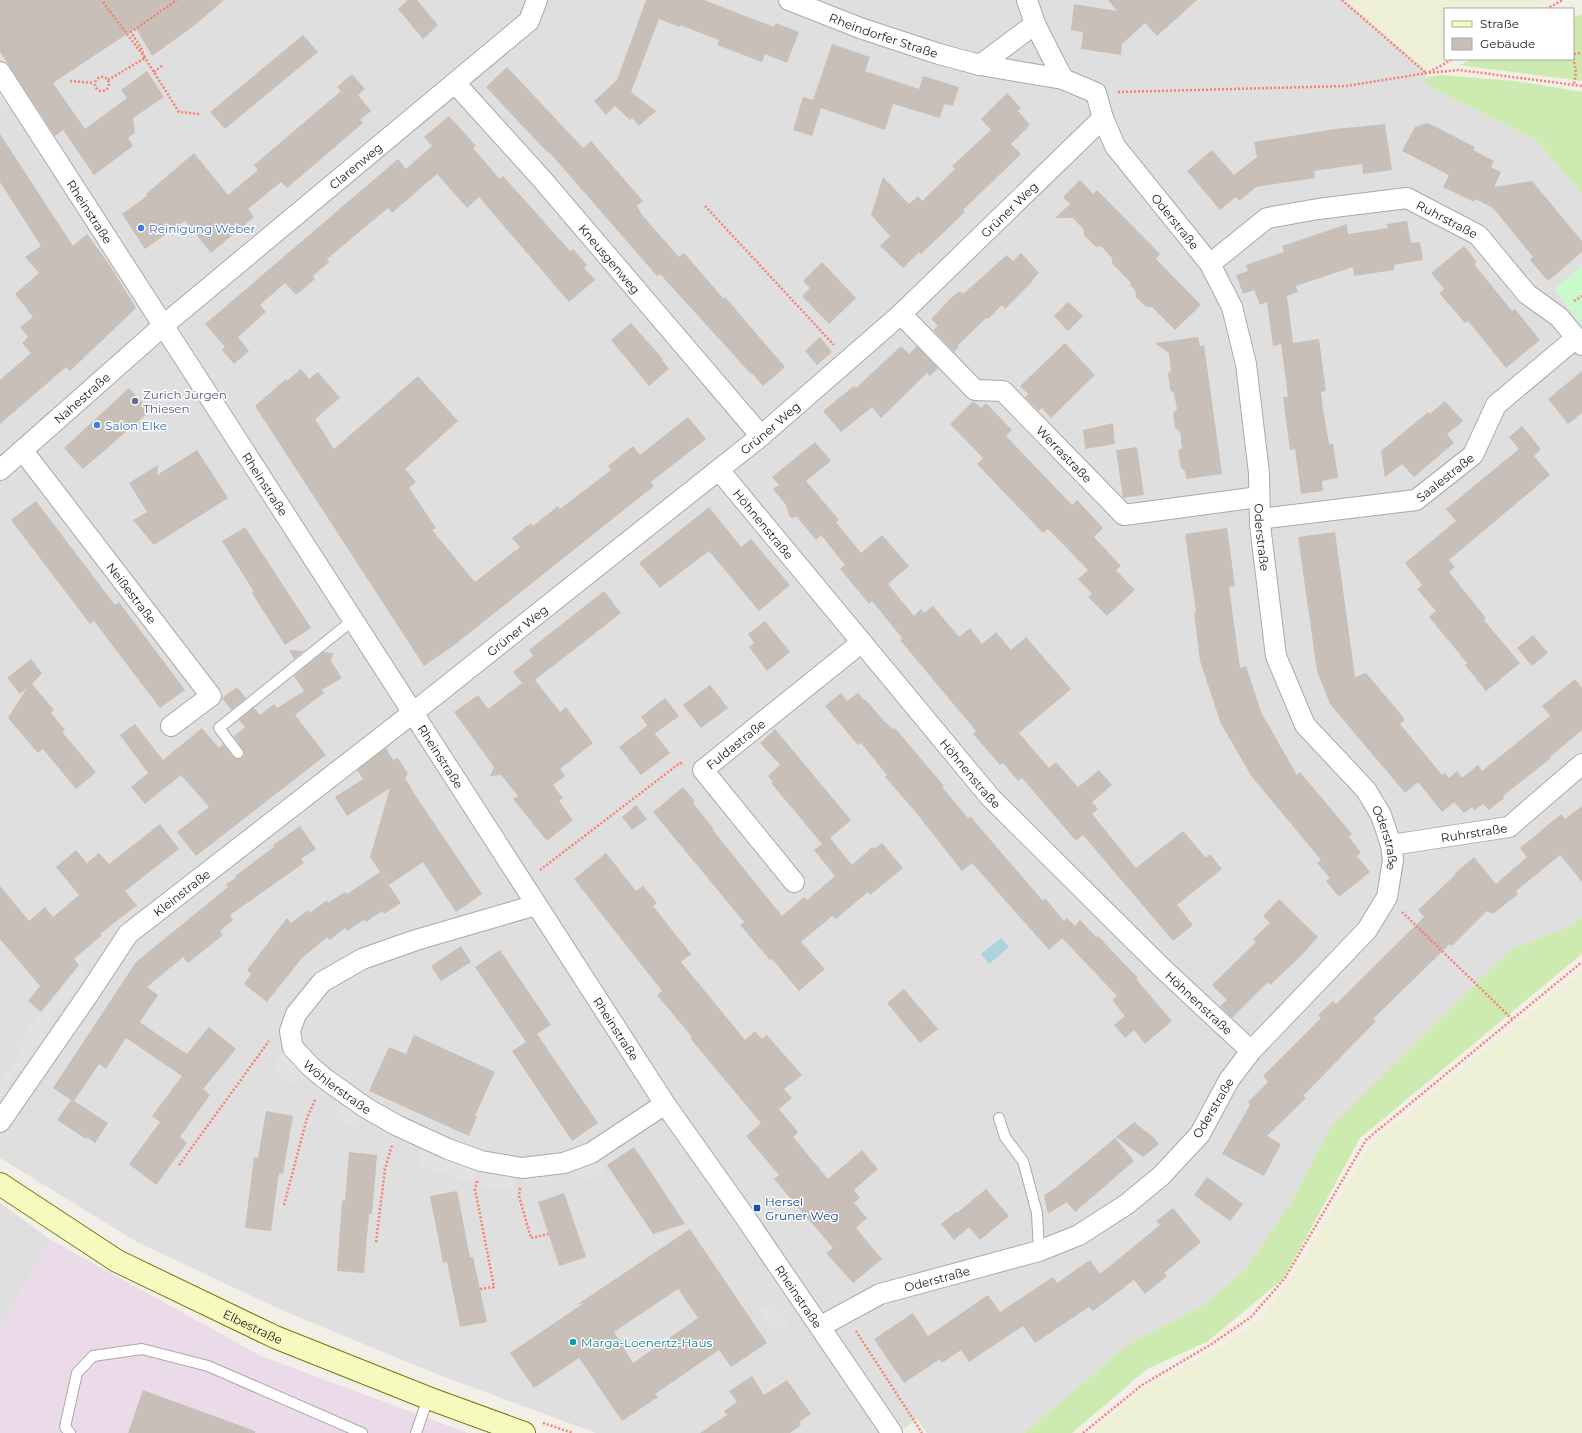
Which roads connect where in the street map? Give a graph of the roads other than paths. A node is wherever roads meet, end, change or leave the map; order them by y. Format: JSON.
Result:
{"nodes":[{"id":1,"x":537,"y":0,"type":"edge"},
{"id":2,"x":789,"y":0,"type":"edge"},
{"id":3,"x":1027,"y":0,"type":"edge"},
{"id":4,"x":1035,"y":24,"type":"junction"},
{"id":5,"x":980,"y":65,"type":"junction"},
{"id":6,"x":0,"y":72,"type":"edge"},
{"id":7,"x":1063,"y":79,"type":"junction"},
{"id":8,"x":455,"y":83,"type":"junction"},
{"id":9,"x":1103,"y":118,"type":"junction"},
{"id":10,"x":1210,"y":264,"type":"junction"},
{"id":11,"x":901,"y":314,"type":"junction"},
{"id":12,"x":164,"y":325,"type":"junction"},
{"id":13,"x":1579,"y":342,"type":"edge"},
{"id":14,"x":761,"y":436,"type":"junction"},
{"id":15,"x":22,"y":451,"type":"junction"},
{"id":16,"x":0,"y":470,"type":"edge"},
{"id":17,"x":720,"y":470,"type":"junction"},
{"id":18,"x":1259,"y":497,"type":"junction"},
{"id":19,"x":1260,"y":519,"type":"junction"},
{"id":20,"x":353,"y":620,"type":"junction"},
{"id":21,"x":862,"y":642,"type":"junction"},
{"id":22,"x":414,"y":712,"type":"junction"},
{"id":23,"x":171,"y":726,"type":"dead end"},
{"id":24,"x":238,"y":753,"type":"dead end"},
{"id":25,"x":1582,"y":764,"type":"edge"},
{"id":26,"x":1391,"y":845,"type":"junction"},
{"id":27,"x":794,"y":882,"type":"dead end"},
{"id":28,"x":536,"y":905,"type":"junction"},
{"id":29,"x":1251,"y":1051,"type":"junction"},
{"id":30,"x":665,"y":1104,"type":"junction"},
{"id":31,"x":999,"y":1118,"type":"dead end"},
{"id":32,"x":0,"y":1122,"type":"edge"},
{"id":33,"x":0,"y":1184,"type":"edge"},
{"id":34,"x":1039,"y":1251,"type":"junction"},
{"id":35,"x":821,"y":1326,"type":"junction"},
{"id":36,"x":428,"y":1398,"type":"junction"},
{"id":37,"x":70,"y":1433,"type":"edge"},
{"id":38,"x":362,"y":1433,"type":"edge"},
{"id":39,"x":416,"y":1433,"type":"edge"},
{"id":40,"x":524,"y":1433,"type":"edge"},
{"id":41,"x":892,"y":1433,"type":"edge"}],
"edges":[{"from":1,"to":8,"type":"street","name":"Clarenweg"},
{"from":2,"to":5,"type":"street","name":"Rheindorfer Straße"},
{"from":3,"to":4,"type":"street"},
{"from":4,"to":5,"type":"street"},
{"from":4,"to":7,"type":"street"},
{"from":5,"to":7,"type":"street","name":"Rheindorfer Straße"},
{"from":6,"to":12,"type":"street","name":"Rheinstraße"},
{"from":7,"to":9,"type":"street","name":"Rheindorfer Straße"},
{"from":8,"to":12,"type":"street","name":"Clarenweg"},
{"from":8,"to":14,"type":"street","name":"Kneusgenweg"},
{"from":9,"to":10,"type":"street","name":"Oderstraße"},
{"from":9,"to":11,"type":"street","name":"Grüner Weg"},
{"from":10,"to":13,"type":"street","name":"Ruhrstraße"},
{"from":10,"to":18,"type":"street","name":"Oderstraße"},
{"from":11,"to":14,"type":"street","name":"Grüner Weg"},
{"from":11,"to":18,"type":"street","name":"Werrastraße"},
{"from":12,"to":15,"type":"street","name":"Nahestraße"},
{"from":12,"to":20,"type":"street","name":"Rheinstraße"},
{"from":13,"to":19,"type":"street","name":"Saalestraße"},
{"from":14,"to":17,"type":"street","name":"Grüner Weg"},
{"from":15,"to":16,"type":"street","name":"Nahestraße"},
{"from":15,"to":23,"type":"street","name":"Neißestraße"},
{"from":17,"to":21,"type":"street","name":"Höhnenstraße"},
{"from":17,"to":22,"type":"street","name":"Grüner Weg"},
{"from":18,"to":19,"type":"street","name":"Oderstraße"},
{"from":19,"to":26,"type":"street","name":"Oderstraße"},
{"from":20,"to":22,"type":"street","name":"Rheinstraße"},
{"from":20,"to":24,"type":"lane"},
{"from":21,"to":27,"type":"street","name":"Fuldastraße"},
{"from":21,"to":29,"type":"street","name":"Höhnenstraße"},
{"from":22,"to":28,"type":"street","name":"Rheinstraße"},
{"from":22,"to":32,"type":"street","name":"Kleinstraße"},
{"from":25,"to":26,"type":"street","name":"Ruhrstraße"},
{"from":26,"to":29,"type":"street","name":"Oderstraße"},
{"from":28,"to":30,"type":"street","name":"Rheinstraße"},
{"from":28,"to":30,"type":"street","name":"Wöhlerstraße"},
{"from":29,"to":34,"type":"street","name":"Oderstraße"},
{"from":30,"to":35,"type":"street","name":"Rheinstraße"},
{"from":31,"to":34,"type":"lane"},
{"from":33,"to":36,"type":"main road","name":"Elbestraße"},
{"from":34,"to":35,"type":"street","name":"Oderstraße"},
{"from":35,"to":41,"type":"street","name":"Rheinstraße"},
{"from":36,"to":39,"type":"lane"},
{"from":36,"to":40,"type":"main road","name":"Elbestraße"},
{"from":37,"to":38,"type":"lane"}]}
